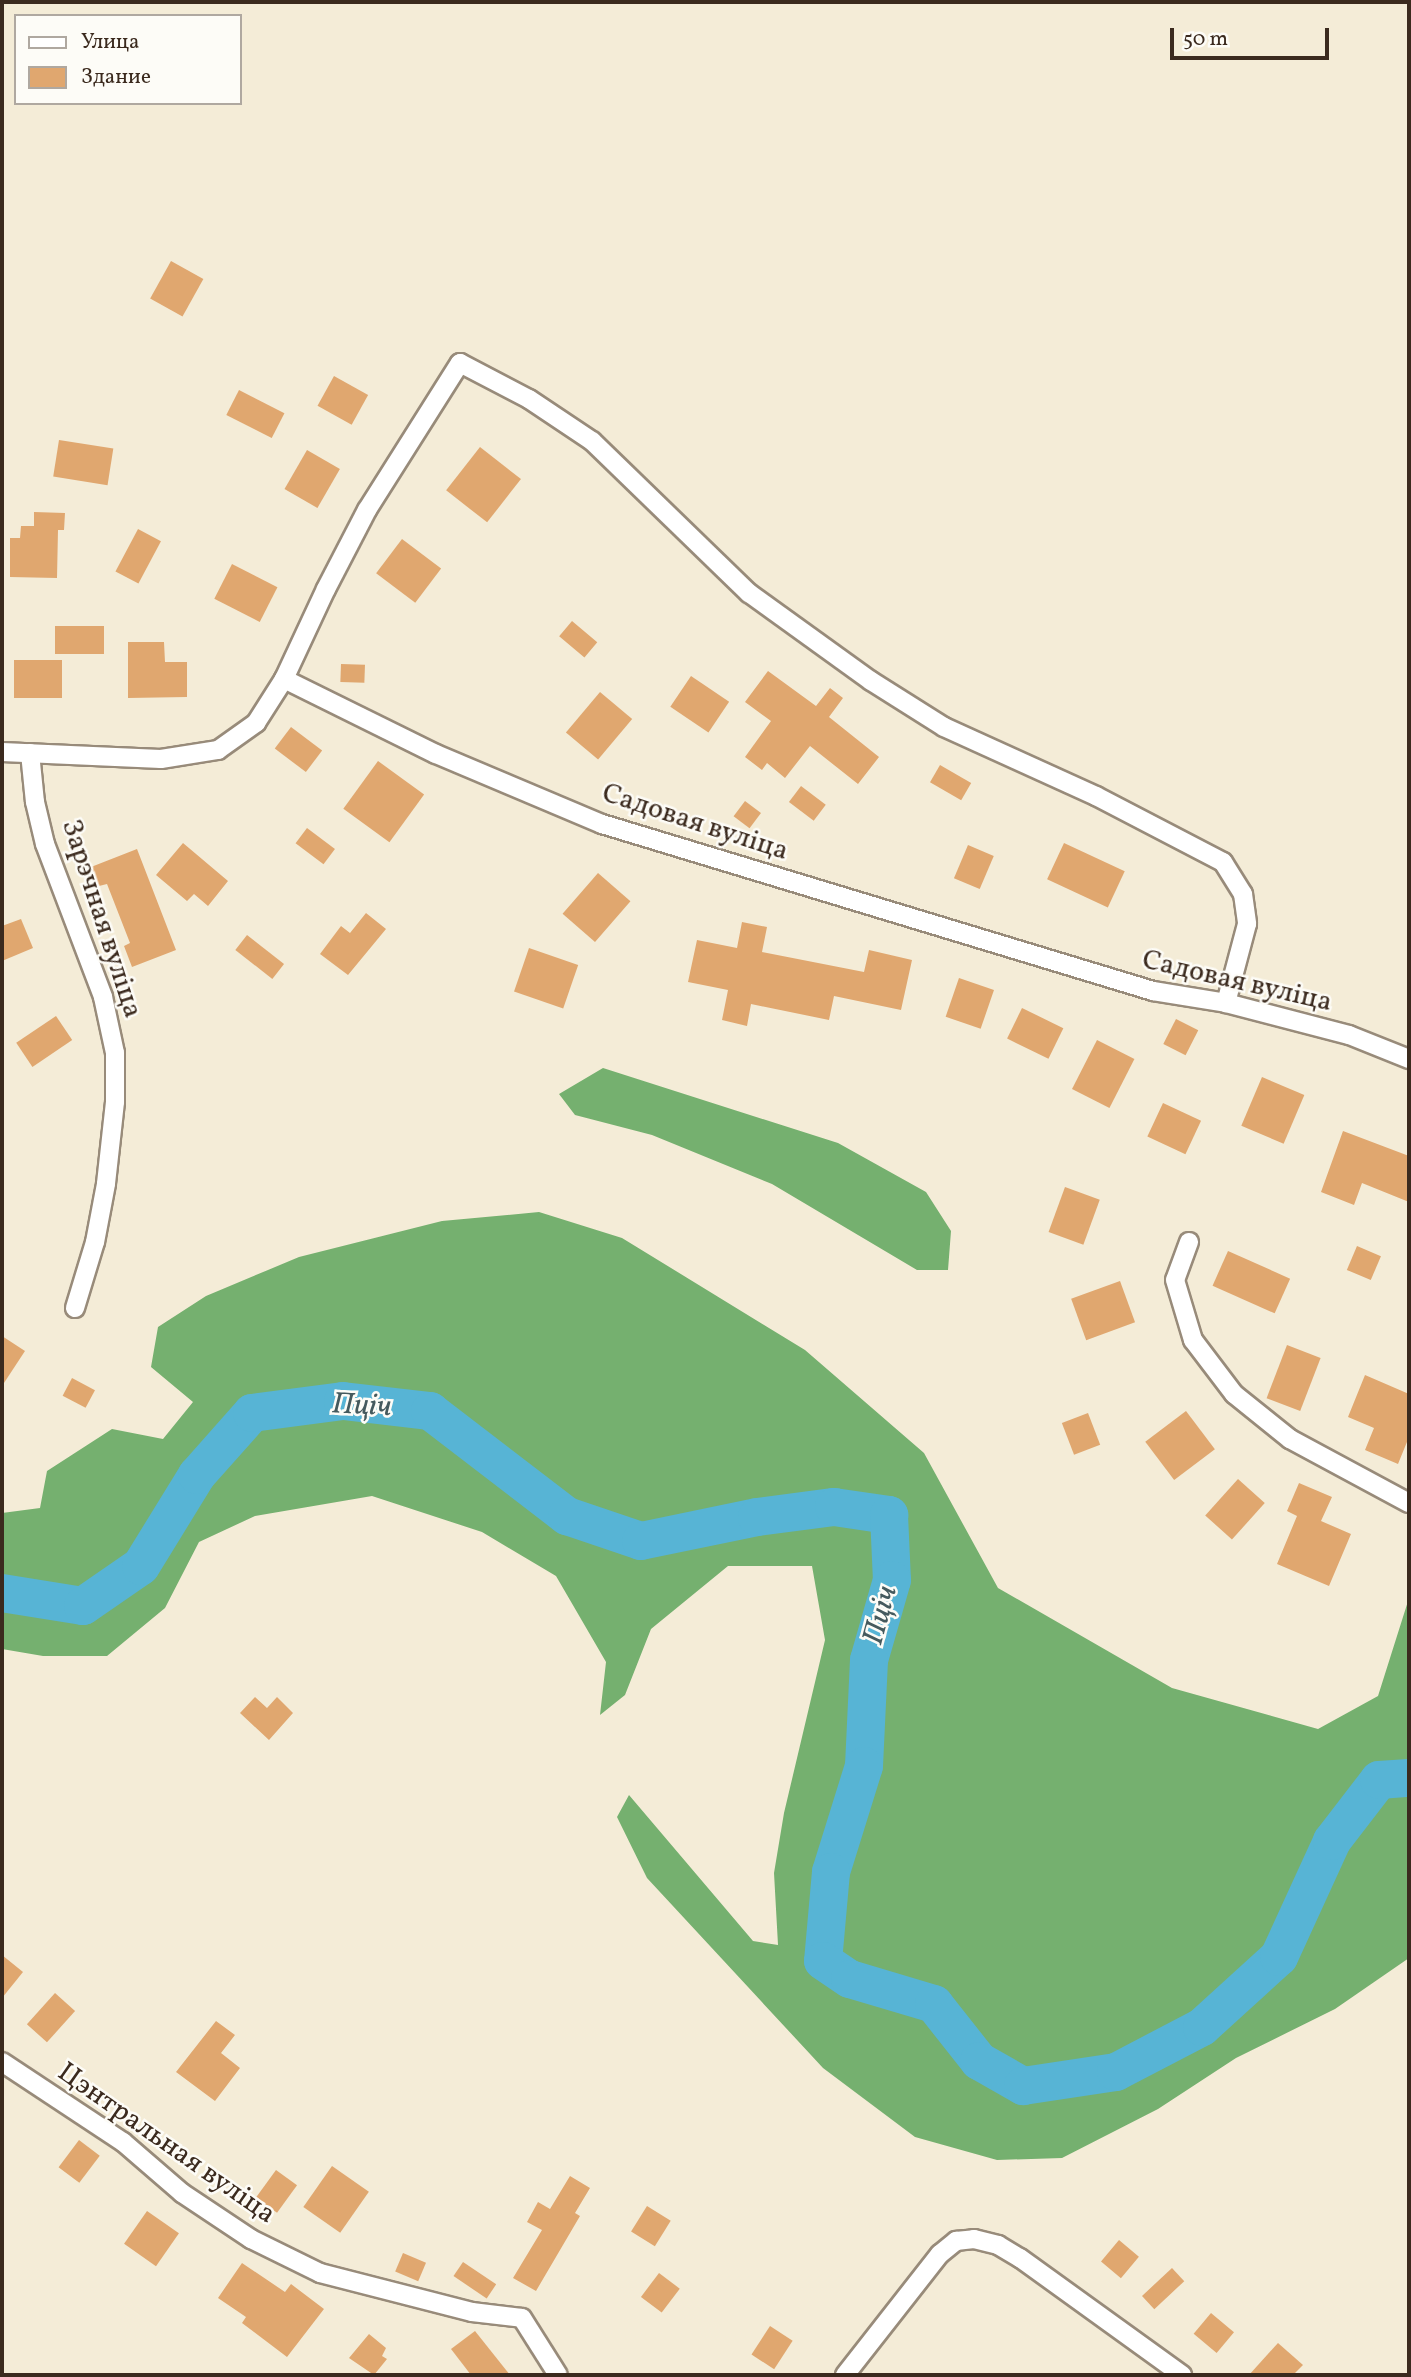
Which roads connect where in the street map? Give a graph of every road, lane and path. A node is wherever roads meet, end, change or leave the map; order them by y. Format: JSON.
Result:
{"nodes":[{"id":1,"x":284,"y":680,"type":"junction"},
{"id":2,"x":2,"y":752,"type":"edge"},
{"id":3,"x":30,"y":753,"type":"junction"},
{"id":4,"x":1227,"y":1003,"type":"junction"},
{"id":5,"x":1409,"y":1059,"type":"edge"},
{"id":6,"x":1189,"y":1242,"type":"dead end"},
{"id":7,"x":75,"y":1308,"type":"dead end"},
{"id":8,"x":1409,"y":1503,"type":"edge"},
{"id":9,"x":2,"y":2062,"type":"edge"},
{"id":10,"x":558,"y":2375,"type":"edge"},
{"id":11,"x":845,"y":2375,"type":"edge"},
{"id":12,"x":1182,"y":2375,"type":"edge"}],
"edges":[{"from":1,"to":3,"type":"street"},
{"from":1,"to":4,"type":"street","name":"Садовая вуліца"},
{"from":1,"to":4,"type":"street"},
{"from":2,"to":3,"type":"street"},
{"from":3,"to":7,"type":"street","name":"Зарэчная вуліца"},
{"from":4,"to":5,"type":"street","name":"Садовая вуліца"},
{"from":6,"to":8,"type":"street"},
{"from":9,"to":10,"type":"street","name":"Цэнтральная вуліца"},
{"from":11,"to":12,"type":"street"}]}
